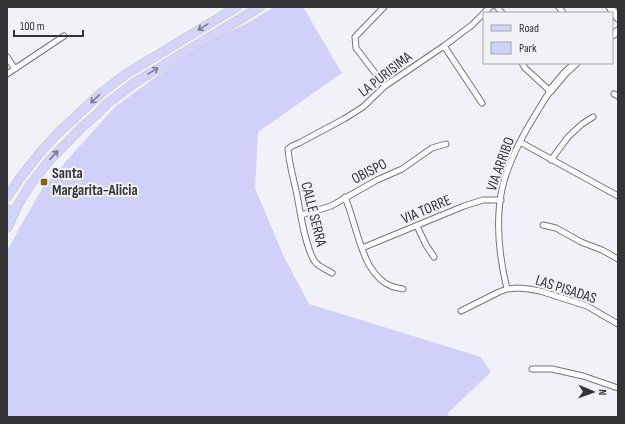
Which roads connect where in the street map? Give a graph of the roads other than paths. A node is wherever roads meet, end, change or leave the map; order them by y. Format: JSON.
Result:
{"nodes":[{"id":1,"x":237,"y":7,"type":"edge"},
{"id":2,"x":260,"y":7,"type":"edge"},
{"id":3,"x":384,"y":7,"type":"edge"},
{"id":4,"x":610,"y":7,"type":"edge"},
{"id":5,"x":483,"y":14,"type":"edge"},
{"id":6,"x":618,"y":18,"type":"edge"},
{"id":7,"x":64,"y":36,"type":"dead end"},
{"id":8,"x":444,"y":46,"type":"junction"},
{"id":9,"x":7,"y":57,"type":"edge"},
{"id":10,"x":523,"y":64,"type":"edge"},
{"id":11,"x":575,"y":64,"type":"edge"},
{"id":12,"x":15,"y":69,"type":"junction"},
{"id":13,"x":7,"y":74,"type":"edge"},
{"id":14,"x":385,"y":86,"type":"junction"},
{"id":15,"x":550,"y":91,"type":"junction"},
{"id":16,"x":482,"y":104,"type":"dead end"},
{"id":17,"x":593,"y":117,"type":"dead end"},
{"id":18,"x":520,"y":142,"type":"junction"},
{"id":19,"x":446,"y":144,"type":"dead end"},
{"id":20,"x":288,"y":151,"type":"joint"},
{"id":21,"x":552,"y":160,"type":"junction"},
{"id":22,"x":618,"y":196,"type":"edge"},
{"id":23,"x":7,"y":197,"type":"edge"},
{"id":24,"x":345,"y":198,"type":"junction"},
{"id":25,"x":501,"y":200,"type":"junction"},
{"id":26,"x":18,"y":205,"type":"junction"},
{"id":27,"x":10,"y":211,"type":"edge"},
{"id":28,"x":301,"y":215,"type":"junction"},
{"id":29,"x":543,"y":224,"type":"dead end"},
{"id":30,"x":417,"y":226,"type":"junction"},
{"id":31,"x":7,"y":228,"type":"edge"},
{"id":32,"x":362,"y":248,"type":"junction"},
{"id":33,"x":434,"y":258,"type":"dead end"},
{"id":34,"x":618,"y":259,"type":"edge"},
{"id":35,"x":332,"y":273,"type":"dead end"},
{"id":36,"x":403,"y":289,"type":"dead end"},
{"id":37,"x":507,"y":289,"type":"junction"},
{"id":38,"x":461,"y":311,"type":"dead end"},
{"id":39,"x":618,"y":324,"type":"edge"},
{"id":40,"x":532,"y":369,"type":"dead end"},
{"id":41,"x":618,"y":388,"type":"edge"}],
"edges":[{"from":1,"to":23,"type":"main road","one_way":true},
{"from":26,"to":2,"type":"main road","one_way":true},
{"from":3,"to":14,"type":"street"},
{"from":4,"to":6,"type":"street"},
{"from":5,"to":8,"type":"street","name":"LA PURISIMA"},
{"from":7,"to":12,"type":"street"},
{"from":8,"to":14,"type":"street","name":"LA PURISIMA"},
{"from":8,"to":16,"type":"street"},
{"from":9,"to":12,"type":"street"},
{"from":10,"to":15,"type":"street"},
{"from":11,"to":15,"type":"street","name":"VIA ARRIBO"},
{"from":12,"to":13,"type":"street"},
{"from":14,"to":20,"type":"street","name":"LA PURISIMA"},
{"from":15,"to":18,"type":"street","name":"VIA ARRIBO"},
{"from":17,"to":21,"type":"street"},
{"from":18,"to":21,"type":"street"},
{"from":18,"to":25,"type":"street","name":"VIA ARRIBO"},
{"from":19,"to":24,"type":"street","name":"OBISPO"},
{"from":20,"to":28,"type":"street","name":"CALLE SERRA"},
{"from":21,"to":22,"type":"street"},
{"from":23,"to":26,"type":"main road"},
{"from":24,"to":28,"type":"street","name":"OBISPO"},
{"from":24,"to":32,"type":"street"},
{"from":25,"to":30,"type":"street","name":"VIA TORRE"},
{"from":25,"to":37,"type":"street","name":"VIA ARRIBO"},
{"from":26,"to":27,"type":"main road"},
{"from":27,"to":31,"type":"main road"},
{"from":28,"to":35,"type":"street","name":"CALLE SERRA"},
{"from":29,"to":34,"type":"street"},
{"from":30,"to":32,"type":"street","name":"VIA TORRE"},
{"from":30,"to":33,"type":"street"},
{"from":32,"to":36,"type":"street"},
{"from":37,"to":38,"type":"street","name":"LAS PISADAS"},
{"from":37,"to":39,"type":"street","name":"LAS PISADAS"},
{"from":40,"to":41,"type":"street"}]}
